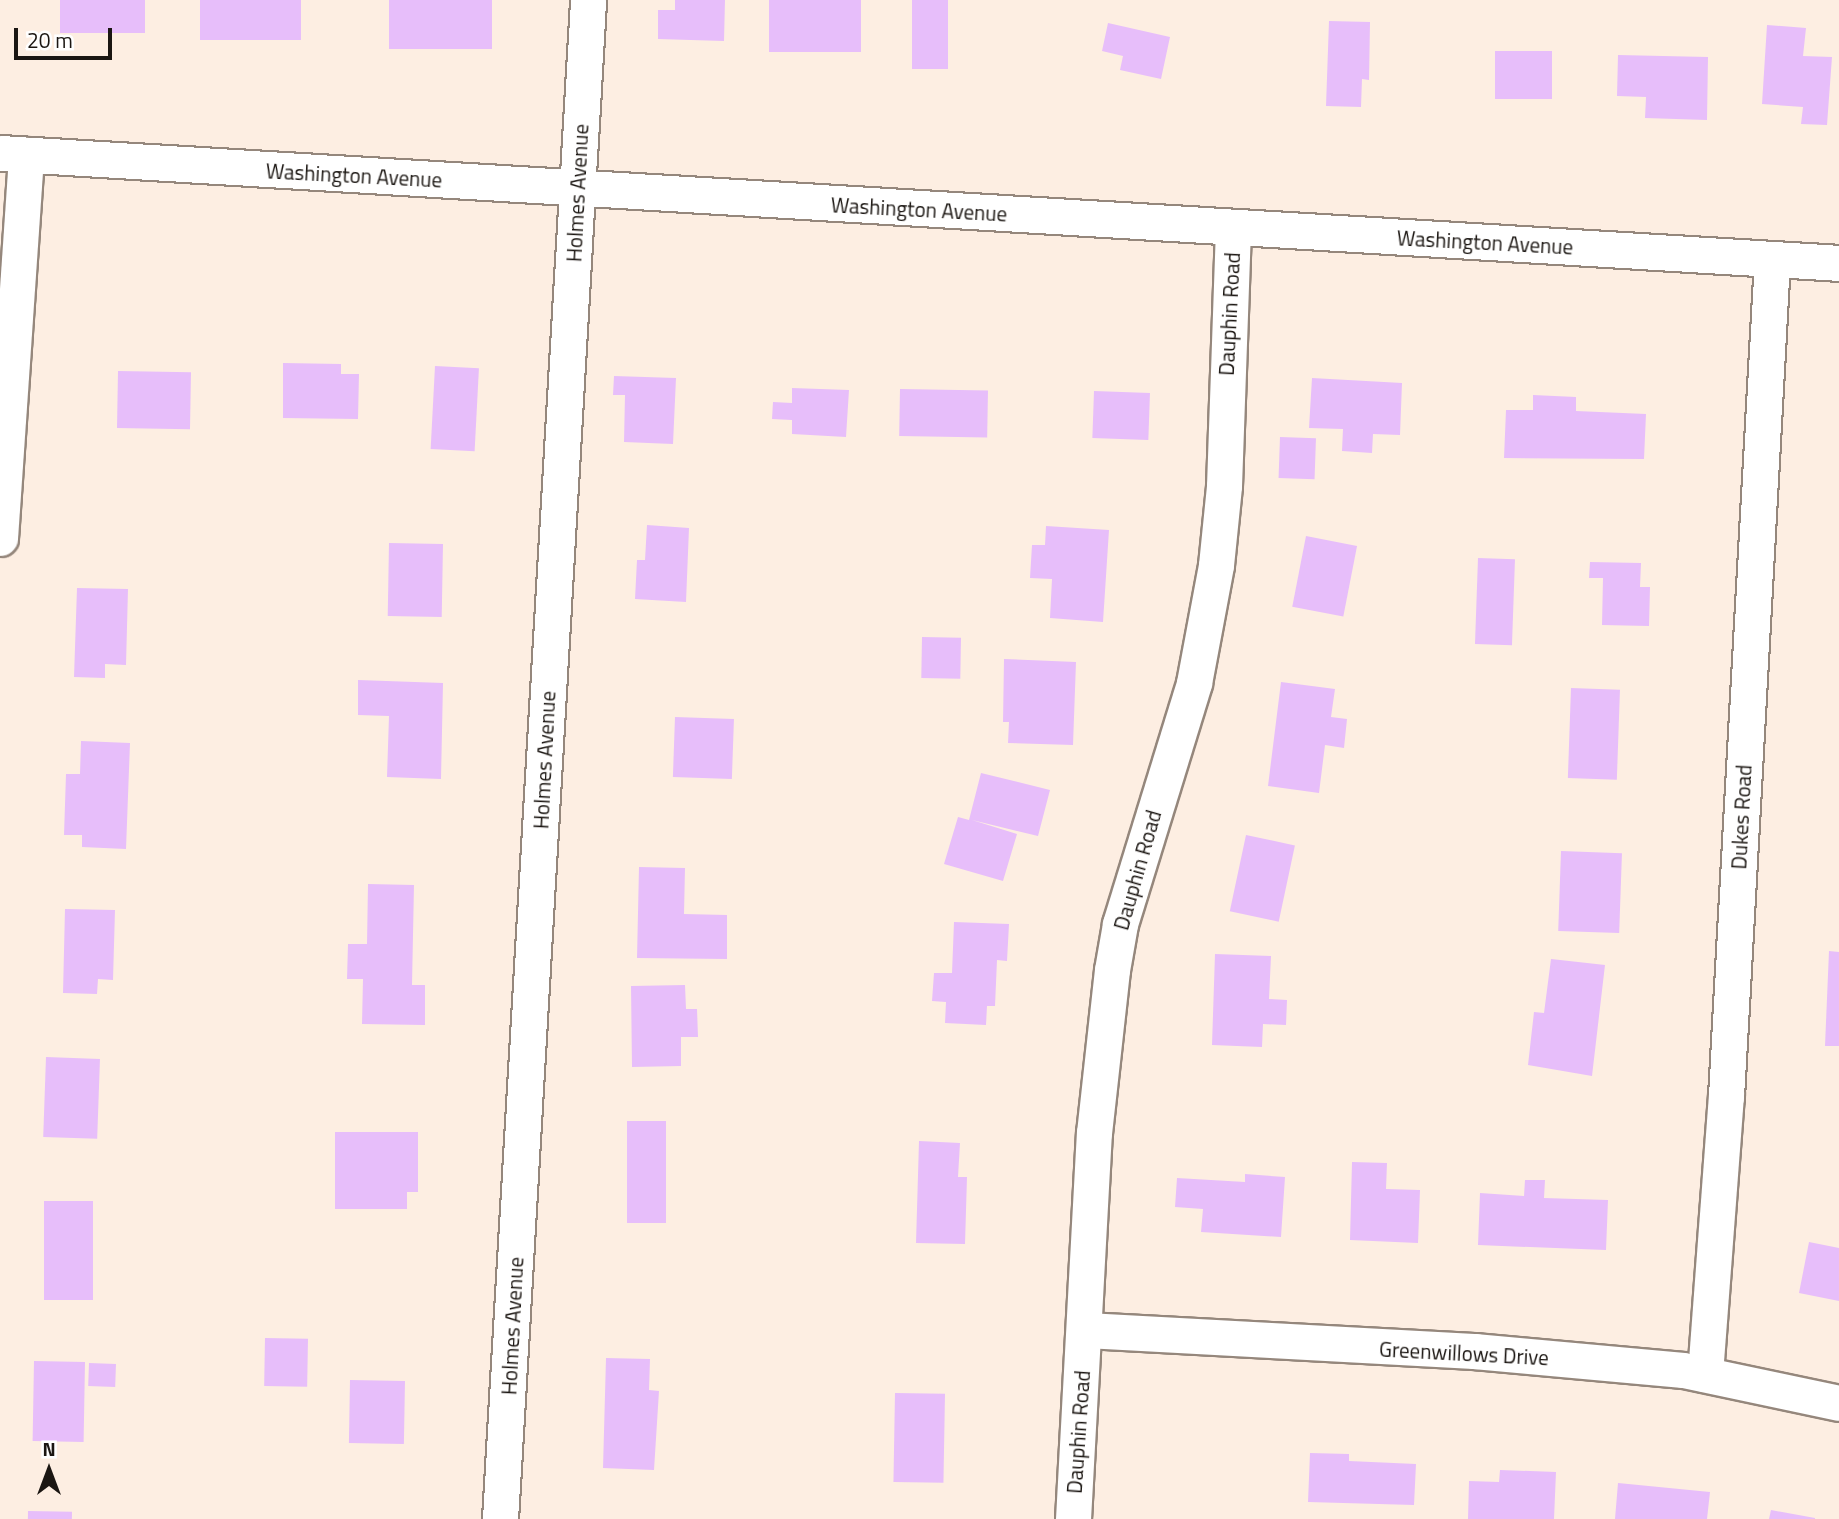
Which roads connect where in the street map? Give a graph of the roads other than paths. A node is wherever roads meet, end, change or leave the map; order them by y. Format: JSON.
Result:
{"nodes":[{"id":1,"x":588,"y":0,"type":"edge"},
{"id":2,"x":13,"y":154,"type":"edge"},
{"id":3,"x":577,"y":188,"type":"junction"},
{"id":4,"x":1233,"y":227,"type":"junction"},
{"id":5,"x":1772,"y":260,"type":"junction"},
{"id":6,"x":1839,"y":263,"type":"edge"},
{"id":7,"x":0,"y":538,"type":"edge"},
{"id":8,"x":1085,"y":1330,"type":"junction"},
{"id":9,"x":1706,"y":1374,"type":"junction"},
{"id":10,"x":1839,"y":1403,"type":"edge"},
{"id":11,"x":500,"y":1519,"type":"edge"},
{"id":12,"x":1073,"y":1519,"type":"edge"}],
"edges":[{"from":1,"to":3,"type":"street","name":"Holmes Avenue"},
{"from":2,"to":3,"type":"street","name":"Washington Avenue"},
{"from":2,"to":7,"type":"street"},
{"from":3,"to":4,"type":"street","name":"Washington Avenue"},
{"from":3,"to":11,"type":"street","name":"Holmes Avenue"},
{"from":4,"to":5,"type":"street","name":"Washington Avenue"},
{"from":4,"to":8,"type":"street","name":"Dauphin Road"},
{"from":5,"to":6,"type":"street","name":"Washington Avenue"},
{"from":5,"to":9,"type":"street","name":"Dukes Road"},
{"from":8,"to":9,"type":"street","name":"Greenwillows Drive"},
{"from":8,"to":12,"type":"street","name":"Dauphin Road"},
{"from":9,"to":10,"type":"street","name":"Greenwillows Drive"}]}
